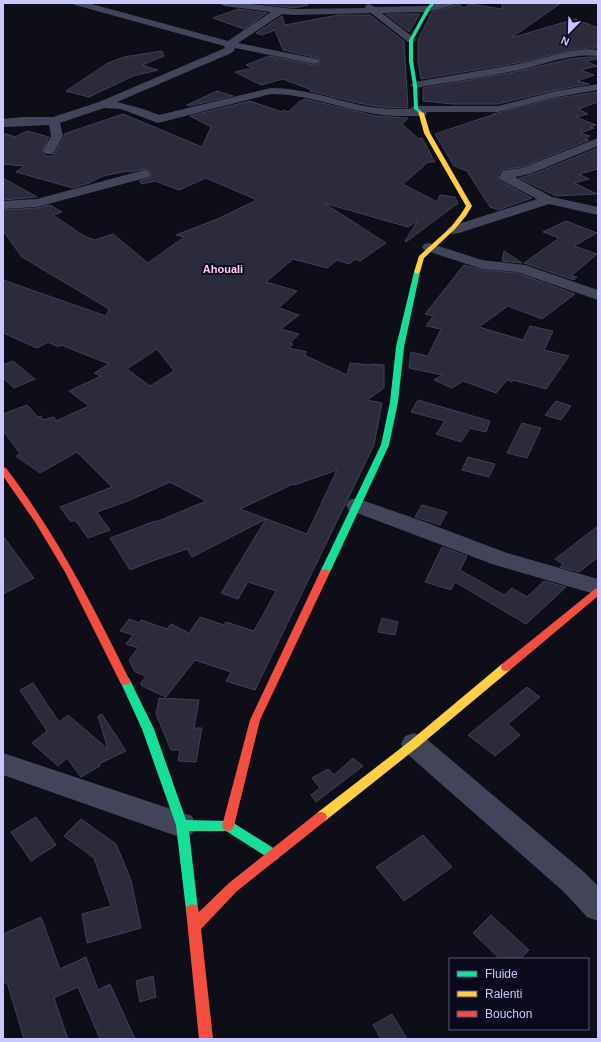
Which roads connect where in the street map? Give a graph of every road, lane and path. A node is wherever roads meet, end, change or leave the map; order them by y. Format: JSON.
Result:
{"nodes":[{"id":1,"x":78,"y":3,"type":"edge"},
{"id":2,"x":224,"y":3,"type":"edge"},
{"id":3,"x":365,"y":3,"type":"edge"},
{"id":4,"x":451,"y":3,"type":"edge"},
{"id":5,"x":430,"y":6,"type":"edge"},
{"id":6,"x":372,"y":10,"type":"junction"},
{"id":7,"x":280,"y":11,"type":"junction"},
{"id":8,"x":412,"y":40,"type":"junction"},
{"id":9,"x":229,"y":44,"type":"junction"},
{"id":10,"x":598,"y":53,"type":"edge"},
{"id":11,"x":314,"y":62,"type":"dead end"},
{"id":12,"x":415,"y":86,"type":"junction"},
{"id":13,"x":598,"y":87,"type":"edge"},
{"id":14,"x":103,"y":104,"type":"junction"},
{"id":15,"x":419,"y":111,"type":"junction"},
{"id":16,"x":54,"y":121,"type":"junction"},
{"id":17,"x":3,"y":123,"type":"edge"},
{"id":18,"x":598,"y":142,"type":"edge"},
{"id":19,"x":49,"y":151,"type":"dead end"},
{"id":20,"x":144,"y":174,"type":"dead end"},
{"id":21,"x":548,"y":200,"type":"junction"},
{"id":22,"x":3,"y":205,"type":"edge"},
{"id":23,"x":598,"y":211,"type":"edge"},
{"id":24,"x":454,"y":230,"type":"junction"},
{"id":25,"x":429,"y":247,"type":"junction"},
{"id":26,"x":598,"y":295,"type":"edge"},
{"id":27,"x":3,"y":470,"type":"edge"},
{"id":28,"x":356,"y":506,"type":"junction"},
{"id":29,"x":598,"y":587,"type":"edge"},
{"id":30,"x":598,"y":591,"type":"edge"},
{"id":31,"x":414,"y":744,"type":"junction"},
{"id":32,"x":3,"y":764,"type":"edge"},
{"id":33,"x":182,"y":825,"type":"junction"},
{"id":34,"x":228,"y":826,"type":"junction"},
{"id":35,"x":274,"y":855,"type":"junction"},
{"id":36,"x":598,"y":907,"type":"edge"},
{"id":37,"x":194,"y":926,"type":"junction"},
{"id":38,"x":206,"y":1039,"type":"edge"}],
"edges":[{"from":1,"to":9,"type":"street"},
{"from":2,"to":7,"type":"street"},
{"from":3,"to":6,"type":"street"},
{"from":4,"to":5,"type":"street"},
{"from":5,"to":6,"type":"street"},
{"from":5,"to":8,"type":"street"},
{"from":6,"to":7,"type":"street"},
{"from":6,"to":8,"type":"street"},
{"from":7,"to":9,"type":"street"},
{"from":8,"to":12,"type":"street"},
{"from":9,"to":11,"type":"street"},
{"from":9,"to":14,"type":"street"},
{"from":10,"to":12,"type":"street"},
{"from":12,"to":15,"type":"street"},
{"from":13,"to":15,"type":"street"},
{"from":14,"to":15,"type":"street"},
{"from":14,"to":16,"type":"street"},
{"from":15,"to":24,"type":"street"},
{"from":16,"to":17,"type":"street"},
{"from":16,"to":19,"type":"street"},
{"from":18,"to":21,"type":"street"},
{"from":20,"to":22,"type":"street"},
{"from":21,"to":23,"type":"street"},
{"from":21,"to":24,"type":"street"},
{"from":24,"to":25,"type":"street"},
{"from":25,"to":26,"type":"street"},
{"from":25,"to":28,"type":"street"},
{"from":27,"to":33,"type":"street"},
{"from":28,"to":29,"type":"street"},
{"from":28,"to":34,"type":"street"},
{"from":30,"to":31,"type":"street"},
{"from":31,"to":35,"type":"street"},
{"from":31,"to":36,"type":"street"},
{"from":32,"to":33,"type":"street"},
{"from":33,"to":34,"type":"street"},
{"from":33,"to":37,"type":"street"},
{"from":34,"to":35,"type":"street"},
{"from":35,"to":37,"type":"street"},
{"from":37,"to":38,"type":"street"}]}
